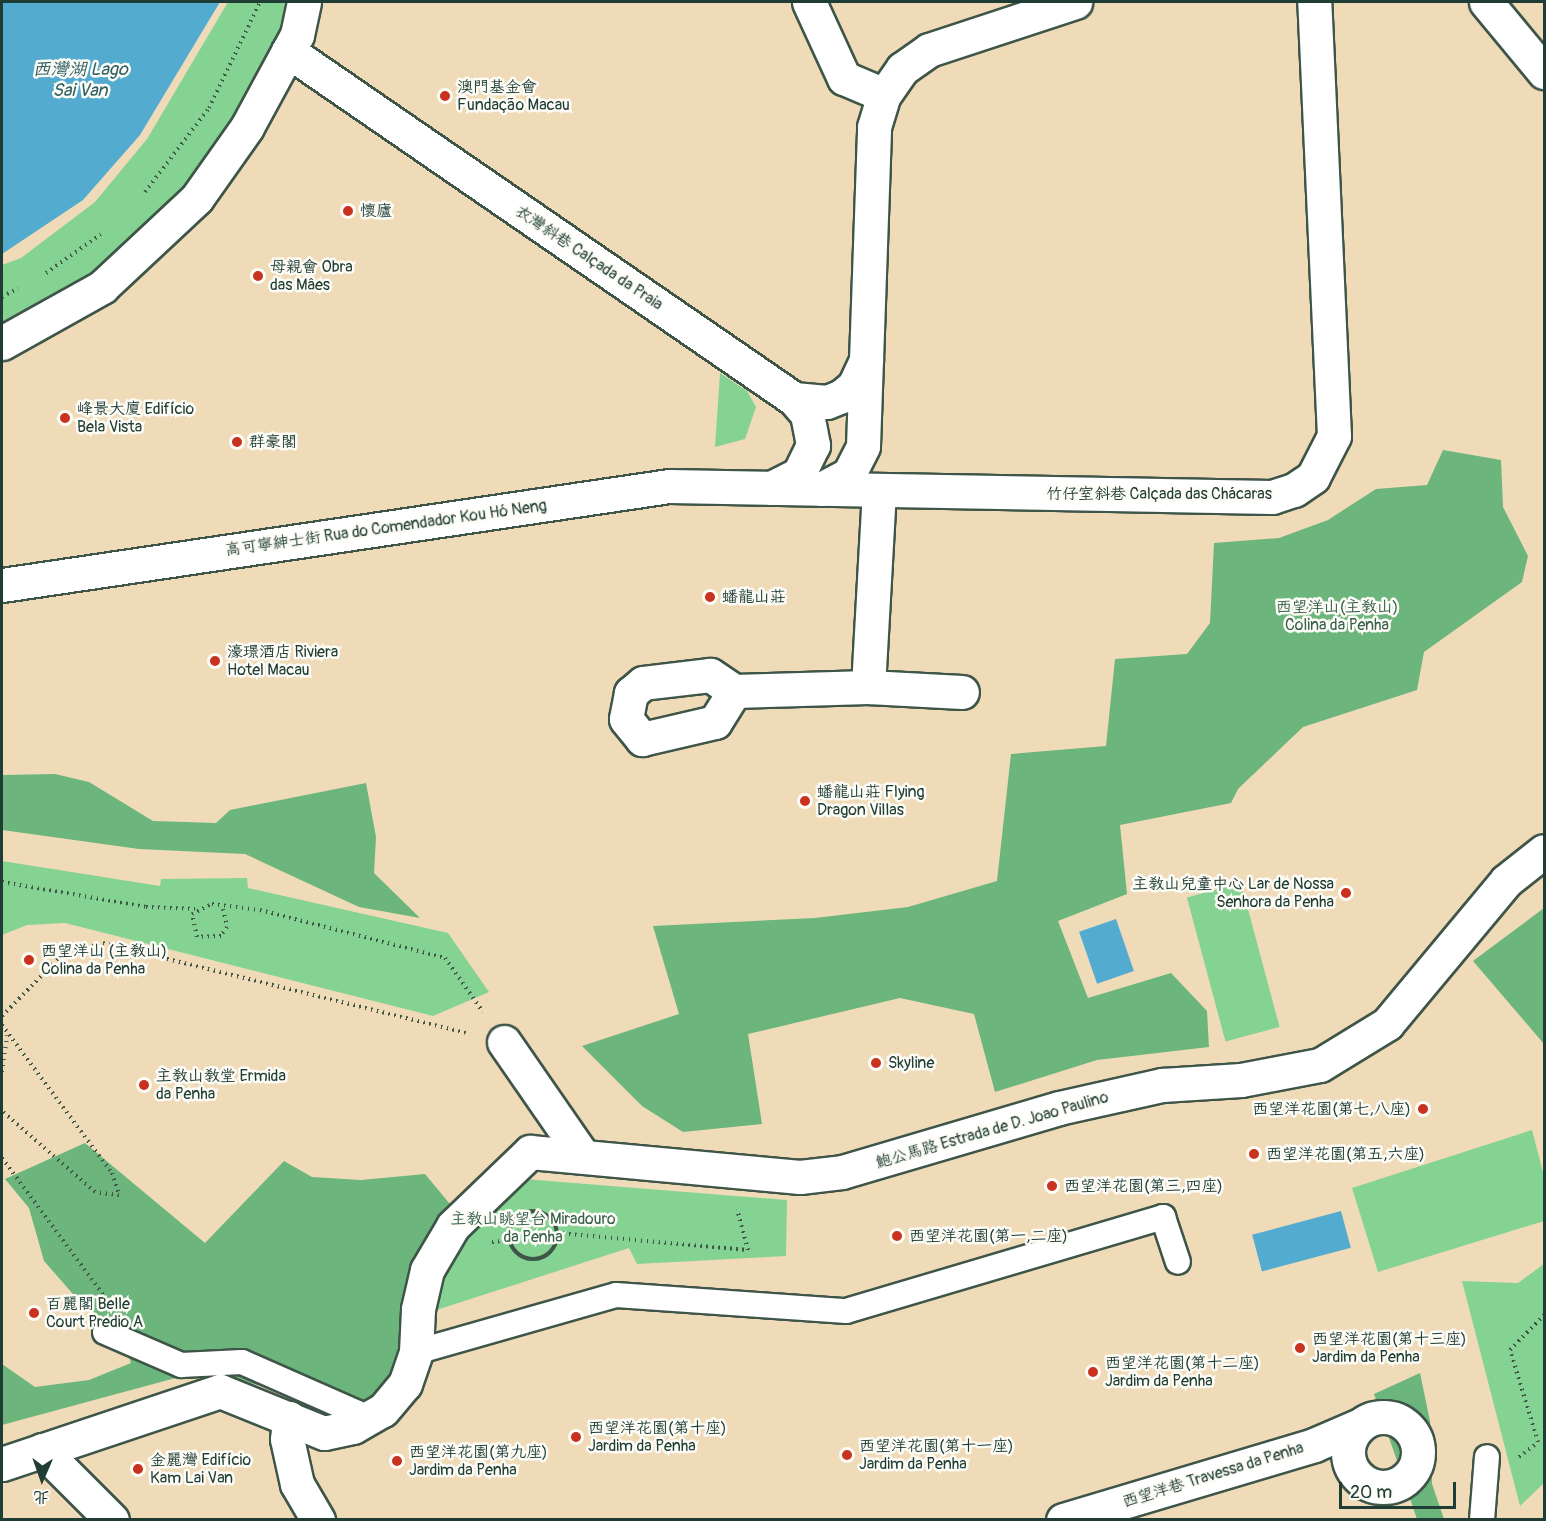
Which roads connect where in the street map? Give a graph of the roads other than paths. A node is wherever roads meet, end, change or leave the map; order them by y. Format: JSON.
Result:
{"nodes":[{"id":1,"x":304,"y":2,"type":"edge"},
{"id":2,"x":809,"y":2,"type":"edge"},
{"id":3,"x":1063,"y":2,"type":"edge"},
{"id":4,"x":1075,"y":2,"type":"edge"},
{"id":5,"x":1314,"y":2,"type":"edge"},
{"id":6,"x":1486,"y":2,"type":"edge"},
{"id":7,"x":1030,"y":16,"type":"junction"},
{"id":8,"x":288,"y":51,"type":"junction"},
{"id":9,"x":1545,"y":72,"type":"edge"},
{"id":10,"x":884,"y":95,"type":"junction"},
{"id":11,"x":2,"y":343,"type":"edge"},
{"id":12,"x":866,"y":357,"type":"junction"},
{"id":13,"x":794,"y":399,"type":"junction"},
{"id":14,"x":813,"y":429,"type":"junction"},
{"id":15,"x":851,"y":487,"type":"junction"},
{"id":16,"x":771,"y":488,"type":"junction"},
{"id":17,"x":2,"y":585,"type":"edge"},
{"id":18,"x":868,"y":687,"type":"junction"},
{"id":19,"x":734,"y":691,"type":"dead end"},
{"id":20,"x":962,"y":692,"type":"dead end"},
{"id":21,"x":1545,"y":851,"type":"edge"},
{"id":22,"x":504,"y":1042,"type":"road end"},
{"id":23,"x":583,"y":1156,"type":"junction"},
{"id":24,"x":1178,"y":1262,"type":"dead end"},
{"id":25,"x":105,"y":1332,"type":"dead end"},
{"id":26,"x":416,"y":1352,"type":"junction"},
{"id":27,"x":289,"y":1418,"type":"junction"},
{"id":28,"x":369,"y":1418,"type":"junction"},
{"id":29,"x":1360,"y":1425,"type":"junction"},
{"id":30,"x":1314,"y":1445,"type":"junction"},
{"id":31,"x":42,"y":1450,"type":"junction"},
{"id":32,"x":2,"y":1464,"type":"edge"},
{"id":33,"x":1351,"y":1467,"type":"junction"},
{"id":34,"x":1488,"y":1468,"type":"road end"},
{"id":35,"x":112,"y":1520,"type":"edge"},
{"id":36,"x":318,"y":1520,"type":"edge"},
{"id":37,"x":1063,"y":1520,"type":"edge"},
{"id":38,"x":1482,"y":1520,"type":"edge"}],
"edges":[{"from":1,"to":8,"type":"street"},
{"from":2,"to":10,"type":"street"},
{"from":3,"to":7,"type":"street"},
{"from":4,"to":7,"type":"street"},
{"from":5,"to":15,"type":"street","name":"竹仔室斜巷 Calçada das Chácaras"},
{"from":6,"to":9,"type":"street"},
{"from":7,"to":10,"type":"street"},
{"from":8,"to":11,"type":"street"},
{"from":8,"to":13,"type":"street","name":"衣灣斜巷 Calçada da Praia"},
{"from":10,"to":12,"type":"street"},
{"from":12,"to":13,"type":"street"},
{"from":12,"to":15,"type":"street"},
{"from":13,"to":14,"type":"street","name":"衣灣斜巷 Calçada da Praia"},
{"from":14,"to":15,"type":"street","name":"衣灣斜巷 Calçada da Praia"},
{"from":14,"to":16,"type":"street"},
{"from":15,"to":16,"type":"street","name":"竹仔室斜巷 Calçada das Chácaras"},
{"from":15,"to":18,"type":"street"},
{"from":16,"to":17,"type":"street","name":"高可寧紳士街 Rua do Comendador Kou Hó Neng"},
{"from":18,"to":19,"type":"street"},
{"from":18,"to":20,"type":"street"},
{"from":21,"to":23,"type":"street","name":"鮑公馬路 Estrada de D. Joao Paulino"},
{"from":22,"to":23,"type":"street"},
{"from":23,"to":26,"type":"street","name":"鮑公馬路 Estrada de D. Joao Paulino"},
{"from":24,"to":26,"type":"lane"},
{"from":25,"to":28,"type":"lane"},
{"from":26,"to":28,"type":"street"},
{"from":27,"to":28,"type":"street"},
{"from":27,"to":31,"type":"street"},
{"from":27,"to":36,"type":"street"},
{"from":29,"to":30,"type":"street","name":"西望洋巷 Travessa da Penha"},
{"from":29,"to":33,"type":"street"},
{"from":29,"to":33,"type":"street"},
{"from":30,"to":33,"type":"street"},
{"from":30,"to":37,"type":"street","name":"西望洋巷 Travessa da Penha"},
{"from":31,"to":32,"type":"street"},
{"from":31,"to":35,"type":"street"},
{"from":34,"to":38,"type":"lane"}]}
